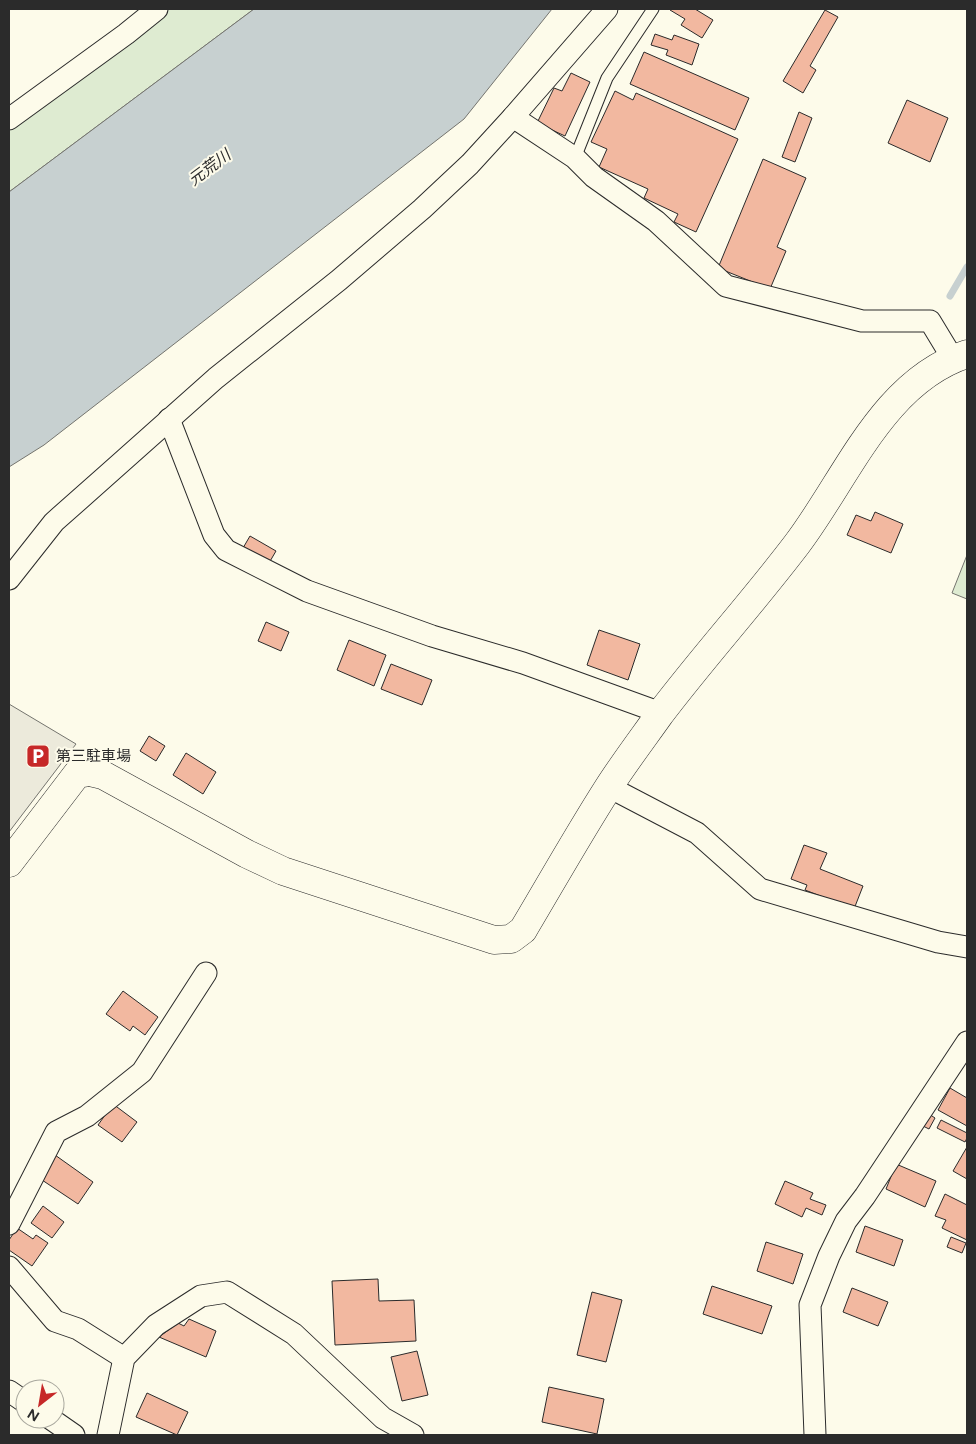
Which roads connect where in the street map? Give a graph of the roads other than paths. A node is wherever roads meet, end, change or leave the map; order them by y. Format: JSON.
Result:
{"nodes":[{"id":1,"x":158,"y":9,"type":"edge"},
{"id":2,"x":607,"y":9,"type":"edge"},
{"id":3,"x":652,"y":9,"type":"edge"},
{"id":4,"x":513,"y":117,"type":"junction"},
{"id":5,"x":9,"y":120,"type":"edge"},
{"id":6,"x":575,"y":158,"type":"junction"},
{"id":7,"x":960,"y":356,"type":"edge"},
{"id":8,"x":169,"y":419,"type":"junction"},
{"id":9,"x":9,"y":579,"type":"edge"},
{"id":10,"x":661,"y":713,"type":"junction"},
{"id":11,"x":608,"y":787,"type":"junction"},
{"id":12,"x":9,"y":863,"type":"edge"},
{"id":13,"x":967,"y":947,"type":"edge"},
{"id":14,"x":206,"y":973,"type":"dead end"},
{"id":15,"x":967,"y":1042,"type":"edge"},
{"id":16,"x":9,"y":1224,"type":"edge"},
{"id":17,"x":9,"y":1267,"type":"edge"},
{"id":18,"x":124,"y":1358,"type":"junction"},
{"id":19,"x":108,"y":1435,"type":"edge"},
{"id":20,"x":413,"y":1435,"type":"edge"},
{"id":21,"x":815,"y":1435,"type":"edge"}],
"edges":[{"from":1,"to":5,"type":"street"},
{"from":2,"to":4,"type":"street"},
{"from":3,"to":6,"type":"lane"},
{"from":4,"to":6,"type":"street"},
{"from":4,"to":8,"type":"street"},
{"from":6,"to":7,"type":"street"},
{"from":7,"to":10,"type":"street"},
{"from":8,"to":9,"type":"street"},
{"from":8,"to":10,"type":"street"},
{"from":10,"to":11,"type":"street"},
{"from":11,"to":12,"type":"street"},
{"from":11,"to":13,"type":"street"},
{"from":14,"to":16,"type":"street"},
{"from":15,"to":21,"type":"street"},
{"from":17,"to":18,"type":"street"},
{"from":18,"to":19,"type":"street"},
{"from":18,"to":20,"type":"street"}]}
